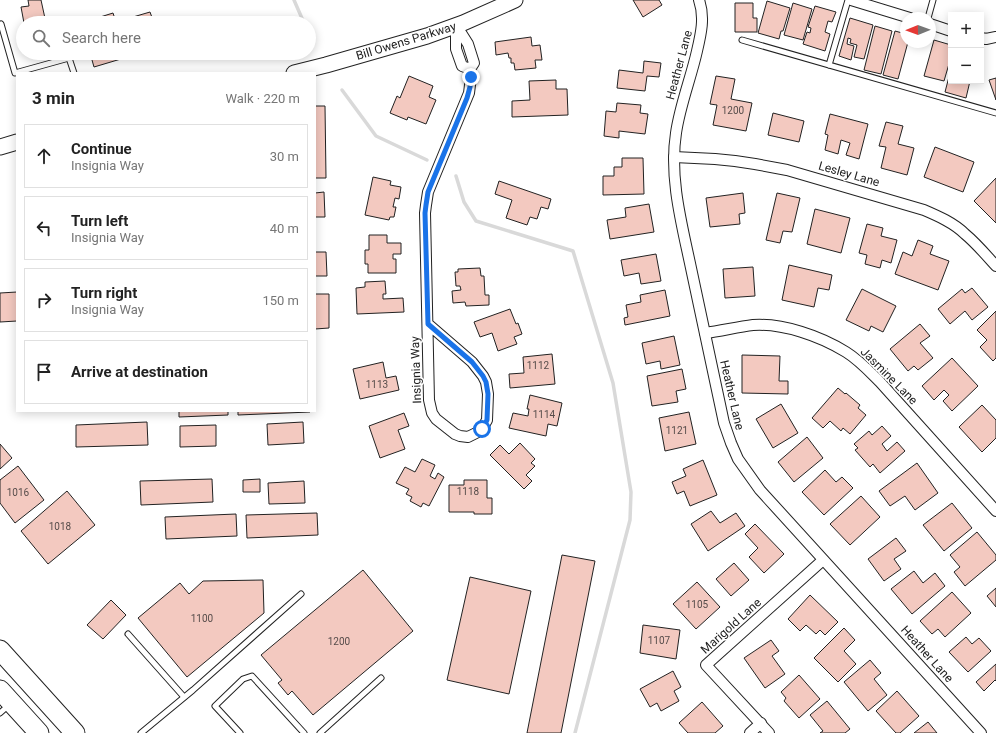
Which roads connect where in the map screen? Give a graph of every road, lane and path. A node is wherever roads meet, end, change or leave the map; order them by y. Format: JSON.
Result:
{"nodes":[{"id":1,"x":515,"y":0,"type":"edge"},
{"id":2,"x":699,"y":0,"type":"edge"},
{"id":3,"x":848,"y":0,"type":"edge"},
{"id":4,"x":851,"y":0,"type":"edge"},
{"id":5,"x":933,"y":0,"type":"edge"},
{"id":6,"x":930,"y":12,"type":"edge"},
{"id":7,"x":900,"y":15,"type":"edge"},
{"id":8,"x":0,"y":25,"type":"edge"},
{"id":9,"x":456,"y":26,"type":"junction"},
{"id":10,"x":936,"y":26,"type":"edge"},
{"id":11,"x":948,"y":30,"type":"edge"},
{"id":12,"x":996,"y":37,"type":"edge"},
{"id":13,"x":984,"y":39,"type":"edge"},
{"id":14,"x":742,"y":40,"type":"dead end"},
{"id":15,"x":63,"y":60,"type":"edge"},
{"id":16,"x":71,"y":60,"type":"edge"},
{"id":17,"x":829,"y":65,"type":"junction"},
{"id":18,"x":19,"y":72,"type":"edge"},
{"id":19,"x":74,"y":72,"type":"edge"},
{"id":20,"x":298,"y":72,"type":"edge"},
{"id":21,"x":16,"y":73,"type":"edge"},
{"id":22,"x":996,"y":113,"type":"edge"},
{"id":23,"x":16,"y":142,"type":"edge"},
{"id":24,"x":0,"y":145,"type":"edge"},
{"id":25,"x":674,"y":157,"type":"junction"},
{"id":26,"x":996,"y":266,"type":"edge"},
{"id":27,"x":428,"y":324,"type":"junction"},
{"id":28,"x":705,"y":333,"type":"junction"},
{"id":29,"x":996,"y":511,"type":"edge"},
{"id":30,"x":823,"y":560,"type":"junction"},
{"id":31,"x":301,"y":594,"type":"dead end"},
{"id":32,"x":128,"y":634,"type":"dead end"},
{"id":33,"x":0,"y":650,"type":"edge"},
{"id":34,"x":381,"y":678,"type":"dead end"},
{"id":35,"x":184,"y":698,"type":"junction"},
{"id":36,"x":4,"y":702,"type":"edge"},
{"id":37,"x":760,"y":723,"type":"junction"},
{"id":38,"x":39,"y":733,"type":"edge"},
{"id":39,"x":75,"y":733,"type":"edge"},
{"id":40,"x":141,"y":733,"type":"edge"},
{"id":41,"x":240,"y":733,"type":"edge"},
{"id":42,"x":304,"y":733,"type":"edge"},
{"id":43,"x":320,"y":733,"type":"edge"},
{"id":44,"x":750,"y":733,"type":"edge"},
{"id":45,"x":769,"y":733,"type":"edge"},
{"id":46,"x":981,"y":733,"type":"edge"}],
"edges":[{"from":1,"to":9,"type":"main road","name":"Bill Owens Parkway"},
{"from":2,"to":25,"type":"street","name":"Heather Lane"},
{"from":3,"to":17,"type":"lane"},
{"from":4,"to":7,"type":"street"},
{"from":5,"to":6,"type":"lane"},
{"from":8,"to":21,"type":"lane"},
{"from":9,"to":20,"type":"main road","name":"Bill Owens Parkway"},
{"from":9,"to":27,"type":"street","name":"Insignia Way"},
{"from":10,"to":11,"type":"street"},
{"from":12,"to":13,"type":"street"},
{"from":14,"to":17,"type":"lane"},
{"from":15,"to":18,"type":"lane"},
{"from":16,"to":19,"type":"lane"},
{"from":17,"to":22,"type":"lane"},
{"from":23,"to":24,"type":"main road"},
{"from":25,"to":26,"type":"street","name":"Lesley Lane"},
{"from":25,"to":28,"type":"street","name":"Heather Lane"},
{"from":27,"to":27,"type":"street","name":"Insignia Way"},
{"from":28,"to":29,"type":"street","name":"Jasmine Lane"},
{"from":28,"to":30,"type":"street","name":"Heather Lane"},
{"from":30,"to":37,"type":"street","name":"Marigold Lane"},
{"from":30,"to":46,"type":"street","name":"Heather Lane"},
{"from":31,"to":35,"type":"lane"},
{"from":32,"to":35,"type":"lane"},
{"from":33,"to":39,"type":"highway"},
{"from":34,"to":43,"type":"lane"},
{"from":35,"to":40,"type":"lane"},
{"from":36,"to":38,"type":"highway"},
{"from":37,"to":44,"type":"street"},
{"from":37,"to":45,"type":"street","name":"Marigold Lane"},
{"from":41,"to":42,"type":"lane"}]}
